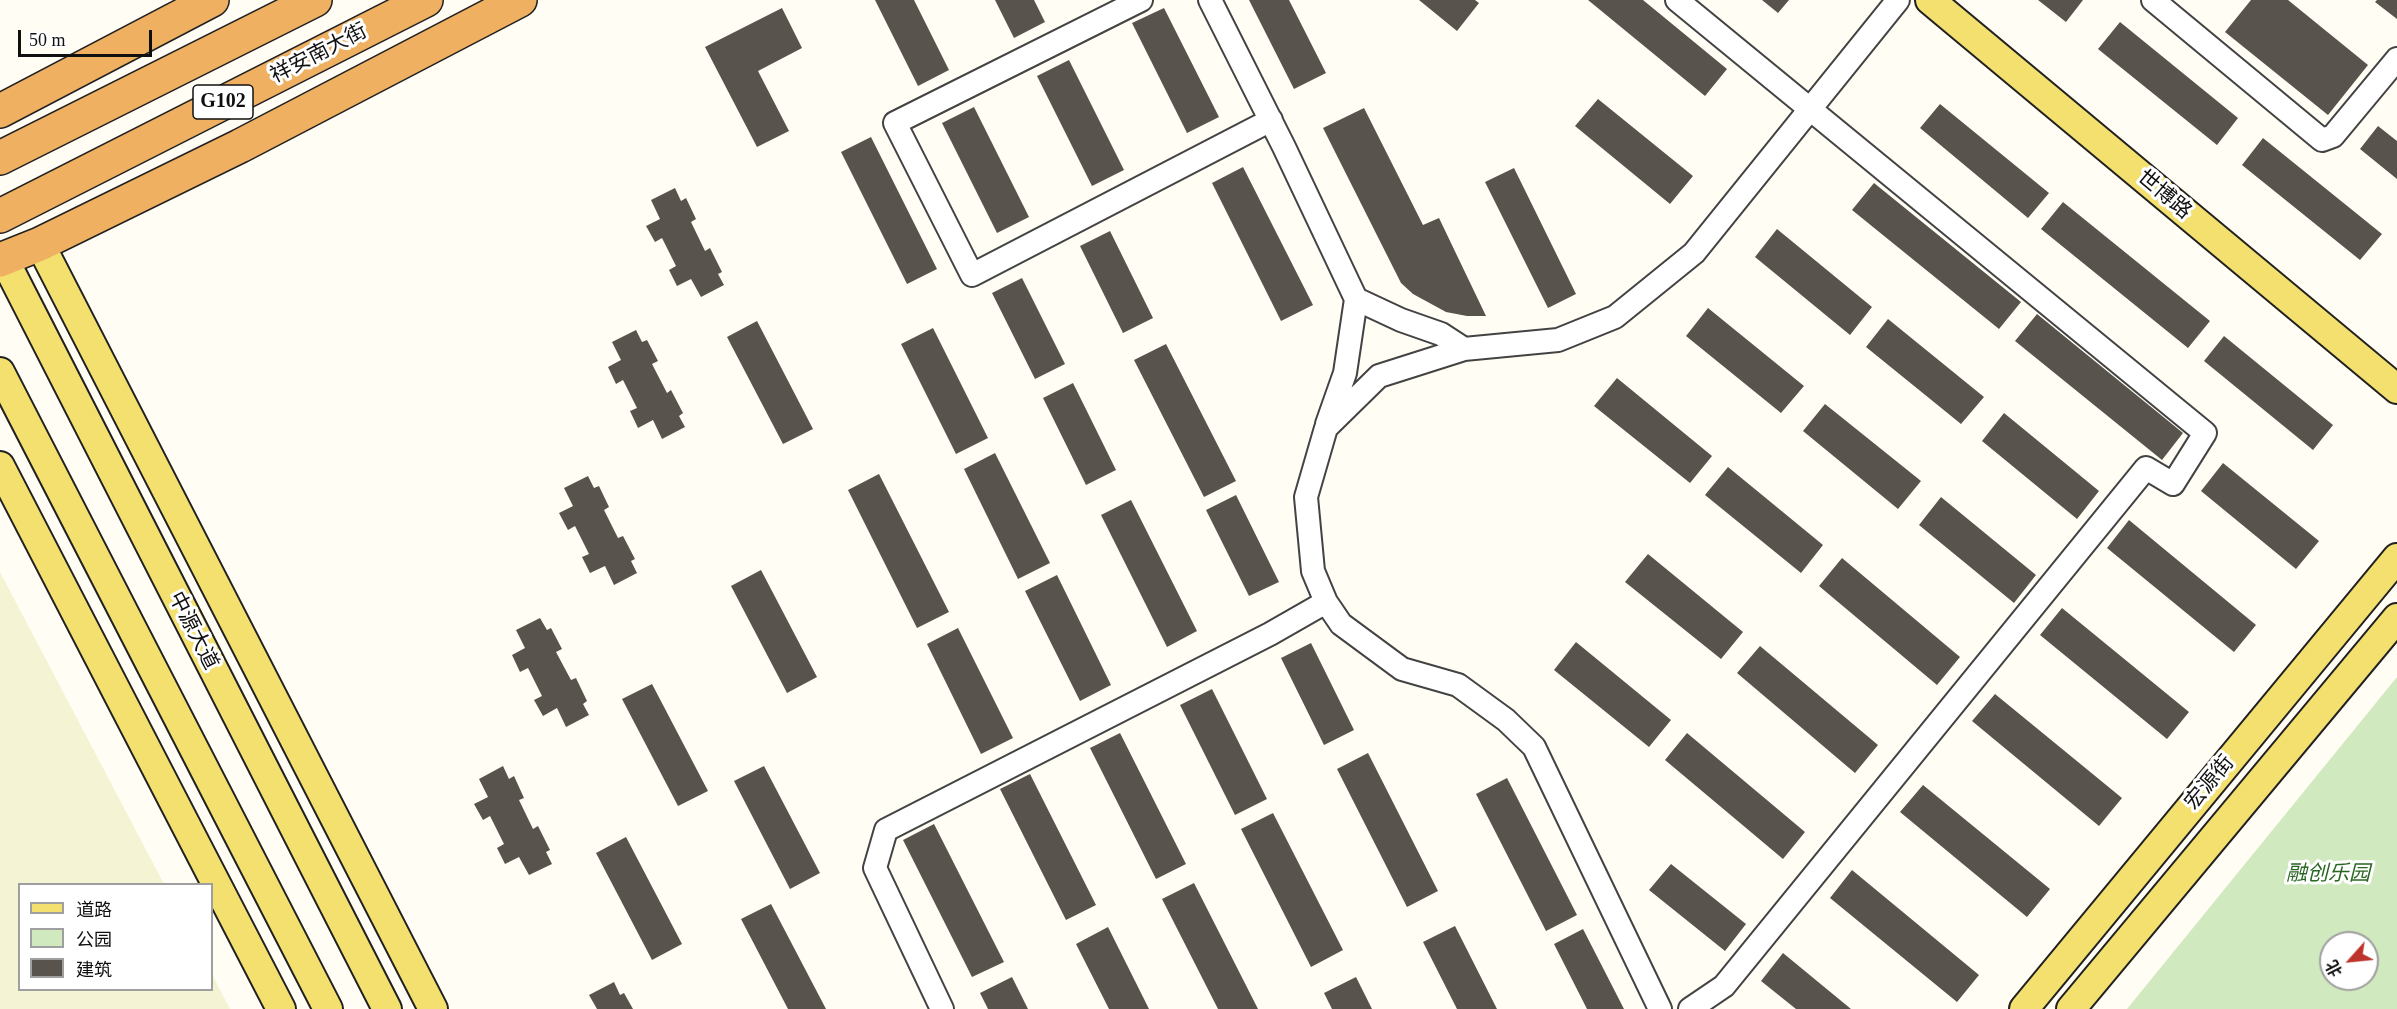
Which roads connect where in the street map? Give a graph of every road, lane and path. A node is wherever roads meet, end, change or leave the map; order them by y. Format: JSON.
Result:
{"nodes":[{"id":1,"x":212,"y":0,"type":"edge"},
{"id":2,"x":315,"y":0,"type":"edge"},
{"id":3,"x":426,"y":0,"type":"edge"},
{"id":4,"x":520,"y":0,"type":"edge"},
{"id":5,"x":1141,"y":0,"type":"edge"},
{"id":6,"x":1210,"y":0,"type":"edge"},
{"id":7,"x":1677,"y":0,"type":"edge"},
{"id":8,"x":1898,"y":0,"type":"edge"},
{"id":9,"x":1930,"y":0,"type":"edge"},
{"id":10,"x":1950,"y":0,"type":"edge"},
{"id":11,"x":2153,"y":0,"type":"edge"},
{"id":12,"x":2397,"y":59,"type":"edge"},
{"id":13,"x":1809,"y":108,"type":"junction"},
{"id":14,"x":0,"y":111,"type":"edge"},
{"id":15,"x":1271,"y":120,"type":"junction"},
{"id":16,"x":0,"y":158,"type":"edge"},
{"id":17,"x":0,"y":166,"type":"edge"},
{"id":18,"x":10,"y":211,"type":"edge"},
{"id":19,"x":40,"y":244,"type":"junction"},
{"id":20,"x":1,"y":257,"type":"edge"},
{"id":21,"x":1356,"y":299,"type":"junction"},
{"id":22,"x":1464,"y":349,"type":"junction"},
{"id":23,"x":2397,"y":368,"type":"edge"},
{"id":24,"x":0,"y":372,"type":"edge"},
{"id":25,"x":2397,"y":389,"type":"edge"},
{"id":26,"x":1326,"y":428,"type":"junction"},
{"id":27,"x":0,"y":466,"type":"edge"},
{"id":28,"x":2397,"y":558,"type":"edge"},
{"id":29,"x":1326,"y":602,"type":"junction"},
{"id":30,"x":2397,"y":618,"type":"edge"},
{"id":31,"x":281,"y":1009,"type":"edge"},
{"id":32,"x":328,"y":1009,"type":"edge"},
{"id":33,"x":387,"y":1009,"type":"edge"},
{"id":34,"x":433,"y":1009,"type":"edge"},
{"id":35,"x":942,"y":1009,"type":"edge"},
{"id":36,"x":1660,"y":1009,"type":"edge"},
{"id":37,"x":1690,"y":1009,"type":"edge"},
{"id":38,"x":2024,"y":1009,"type":"edge"},
{"id":39,"x":2072,"y":1009,"type":"edge"}],
"edges":[{"from":1,"to":14,"type":"highway"},
{"from":2,"to":16,"type":"highway","number":"G102"},
{"from":3,"to":18,"type":"highway","name":"祥安南大街","number":"G102"},
{"from":4,"to":19,"type":"highway"},
{"from":5,"to":15,"type":"street"},
{"from":6,"to":15,"type":"street"},
{"from":7,"to":13,"type":"street"},
{"from":8,"to":13,"type":"street"},
{"from":9,"to":25,"type":"main road","name":"世博路"},
{"from":10,"to":23,"type":"main road","name":"世博路"},
{"from":11,"to":12,"type":"street"},
{"from":13,"to":22,"type":"street"},
{"from":13,"to":37,"type":"street"},
{"from":15,"to":21,"type":"street"},
{"from":17,"to":18,"type":"highway"},
{"from":18,"to":19,"type":"highway"},
{"from":19,"to":20,"type":"highway"},
{"from":19,"to":34,"type":"main road"},
{"from":20,"to":33,"type":"main road","name":"中源大道"},
{"from":21,"to":22,"type":"street"},
{"from":21,"to":26,"type":"street"},
{"from":22,"to":26,"type":"street"},
{"from":24,"to":32,"type":"main road"},
{"from":26,"to":29,"type":"street"},
{"from":27,"to":31,"type":"main road"},
{"from":28,"to":38,"type":"main road","name":"宏源街"},
{"from":29,"to":35,"type":"street"},
{"from":29,"to":36,"type":"street"},
{"from":30,"to":39,"type":"main road","name":"宏源街"}]}
